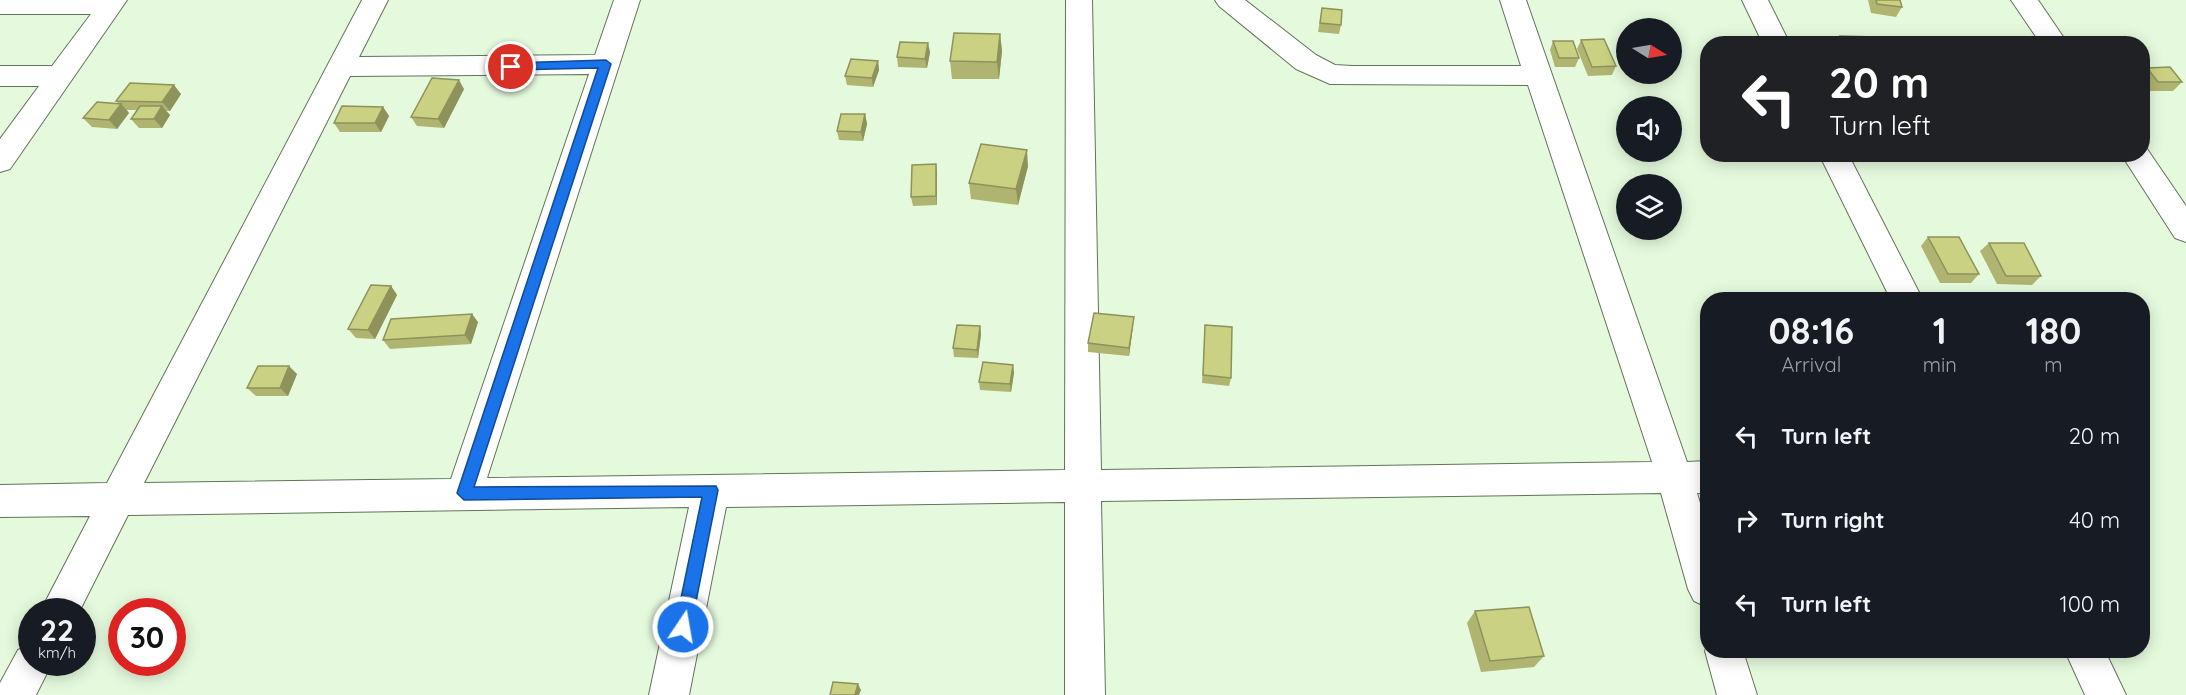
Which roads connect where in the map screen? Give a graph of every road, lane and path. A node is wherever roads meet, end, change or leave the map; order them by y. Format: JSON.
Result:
{"nodes":[{"id":1,"x":375,"y":0,"type":"edge"},
{"id":2,"x":627,"y":0,"type":"edge"},
{"id":3,"x":1079,"y":0,"type":"edge"},
{"id":4,"x":1228,"y":0,"type":"edge"},
{"id":5,"x":1513,"y":0,"type":"edge"},
{"id":6,"x":1529,"y":0,"type":"edge"},
{"id":7,"x":1755,"y":0,"type":"edge"},
{"id":8,"x":2024,"y":0,"type":"edge"},
{"id":9,"x":112,"y":2,"type":"edge"},
{"id":10,"x":0,"y":5,"type":"edge"},
{"id":11,"x":1773,"y":36,"type":"edge"},
{"id":12,"x":2049,"y":36,"type":"edge"},
{"id":13,"x":606,"y":64,"type":"junction"},
{"id":14,"x":340,"y":67,"type":"junction"},
{"id":15,"x":1538,"y":75,"type":"junction"},
{"id":16,"x":0,"y":76,"type":"edge"},
{"id":17,"x":60,"y":76,"type":"junction"},
{"id":18,"x":0,"y":161,"type":"edge"},
{"id":19,"x":1837,"y":162,"type":"edge"},
{"id":20,"x":2140,"y":162,"type":"edge"},
{"id":21,"x":2186,"y":230,"type":"edge"},
{"id":22,"x":1903,"y":292,"type":"edge"},
{"id":23,"x":1691,"y":478,"type":"edge"},
{"id":24,"x":1082,"y":485,"type":"junction"},
{"id":25,"x":711,"y":490,"type":"junction"},
{"id":26,"x":464,"y":493,"type":"junction"},
{"id":27,"x":0,"y":501,"type":"edge"},
{"id":28,"x":118,"y":501,"type":"junction"},
{"id":29,"x":1700,"y":540,"type":"edge"},
{"id":30,"x":66,"y":598,"type":"edge"},
{"id":31,"x":1726,"y":658,"type":"edge"},
{"id":32,"x":2088,"y":658,"type":"edge"},
{"id":33,"x":25,"y":676,"type":"edge"},
{"id":34,"x":15,"y":695,"type":"edge"},
{"id":35,"x":669,"y":695,"type":"edge"},
{"id":36,"x":1085,"y":695,"type":"edge"},
{"id":37,"x":1737,"y":695,"type":"edge"},
{"id":38,"x":2106,"y":695,"type":"edge"}],
"edges":[{"from":1,"to":14,"type":"street"},
{"from":2,"to":13,"type":"street"},
{"from":3,"to":24,"type":"street"},
{"from":4,"to":15,"type":"street"},
{"from":5,"to":6,"type":"street"},
{"from":5,"to":15,"type":"street"},
{"from":7,"to":11,"type":"street"},
{"from":8,"to":12,"type":"street"},
{"from":9,"to":10,"type":"street"},
{"from":9,"to":17,"type":"street"},
{"from":13,"to":14,"type":"street"},
{"from":13,"to":26,"type":"street"},
{"from":14,"to":28,"type":"street"},
{"from":15,"to":23,"type":"street"},
{"from":16,"to":17,"type":"street"},
{"from":17,"to":18,"type":"street"},
{"from":19,"to":22,"type":"street"},
{"from":20,"to":21,"type":"street"},
{"from":23,"to":24,"type":"street"},
{"from":23,"to":29,"type":"street"},
{"from":24,"to":25,"type":"street"},
{"from":24,"to":36,"type":"street"},
{"from":25,"to":26,"type":"street"},
{"from":25,"to":35,"type":"street"},
{"from":26,"to":28,"type":"street"},
{"from":27,"to":28,"type":"street"},
{"from":28,"to":30,"type":"street"},
{"from":31,"to":37,"type":"street"},
{"from":32,"to":38,"type":"street"},
{"from":33,"to":34,"type":"street"}]}
